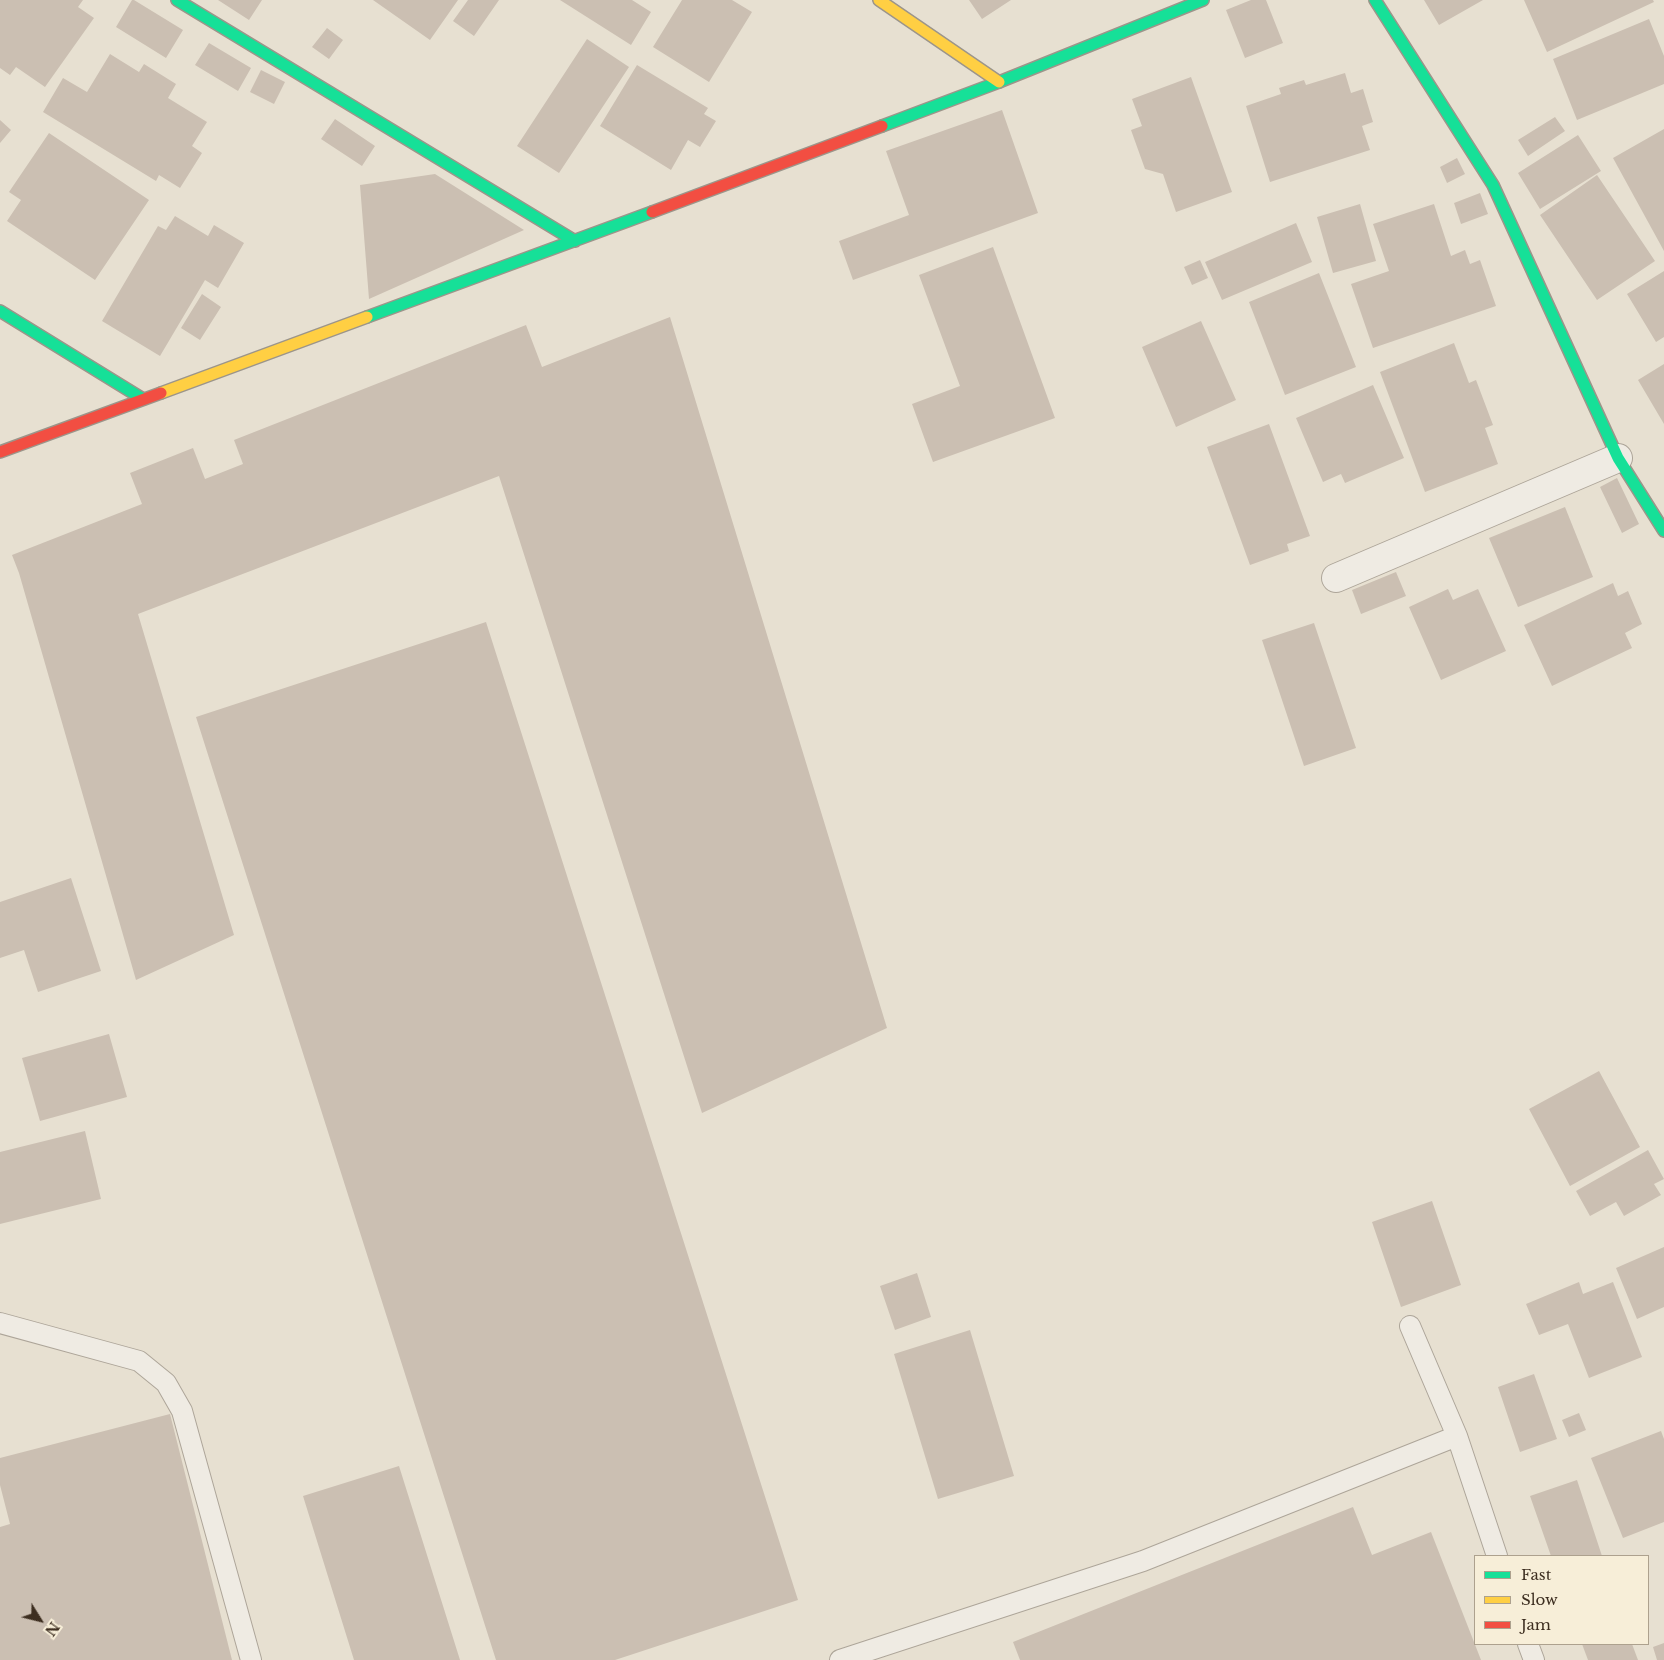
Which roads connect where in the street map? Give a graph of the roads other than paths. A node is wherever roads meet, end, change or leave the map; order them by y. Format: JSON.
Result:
{"nodes":[{"id":1,"x":177,"y":0,"type":"edge"},
{"id":2,"x":879,"y":0,"type":"edge"},
{"id":3,"x":1203,"y":0,"type":"edge"},
{"id":4,"x":1375,"y":0,"type":"edge"},
{"id":5,"x":999,"y":82,"type":"junction"},
{"id":6,"x":575,"y":240,"type":"junction"},
{"id":7,"x":0,"y":311,"type":"edge"},
{"id":8,"x":143,"y":398,"type":"junction"},
{"id":9,"x":0,"y":452,"type":"edge"},
{"id":10,"x":1618,"y":458,"type":"junction"},
{"id":11,"x":1664,"y":530,"type":"edge"},
{"id":12,"x":1336,"y":578,"type":"dead end"},
{"id":13,"x":0,"y":1323,"type":"edge"},
{"id":14,"x":1410,"y":1326,"type":"dead end"},
{"id":15,"x":1458,"y":1436,"type":"junction"},
{"id":16,"x":1497,"y":1555,"type":"edge"},
{"id":17,"x":1528,"y":1645,"type":"edge"},
{"id":18,"x":251,"y":1660,"type":"edge"},
{"id":19,"x":840,"y":1660,"type":"edge"},
{"id":20,"x":1534,"y":1660,"type":"edge"}],
"edges":[{"from":1,"to":6,"type":"street"},
{"from":2,"to":5,"type":"street"},
{"from":3,"to":5,"type":"street"},
{"from":4,"to":10,"type":"street"},
{"from":5,"to":6,"type":"street"},
{"from":6,"to":8,"type":"street"},
{"from":7,"to":8,"type":"street"},
{"from":8,"to":9,"type":"street"},
{"from":10,"to":11,"type":"street"},
{"from":10,"to":12,"type":"street"},
{"from":13,"to":18,"type":"lane"},
{"from":14,"to":15,"type":"lane"},
{"from":15,"to":16,"type":"lane"},
{"from":15,"to":19,"type":"lane"},
{"from":17,"to":20,"type":"lane"}]}
